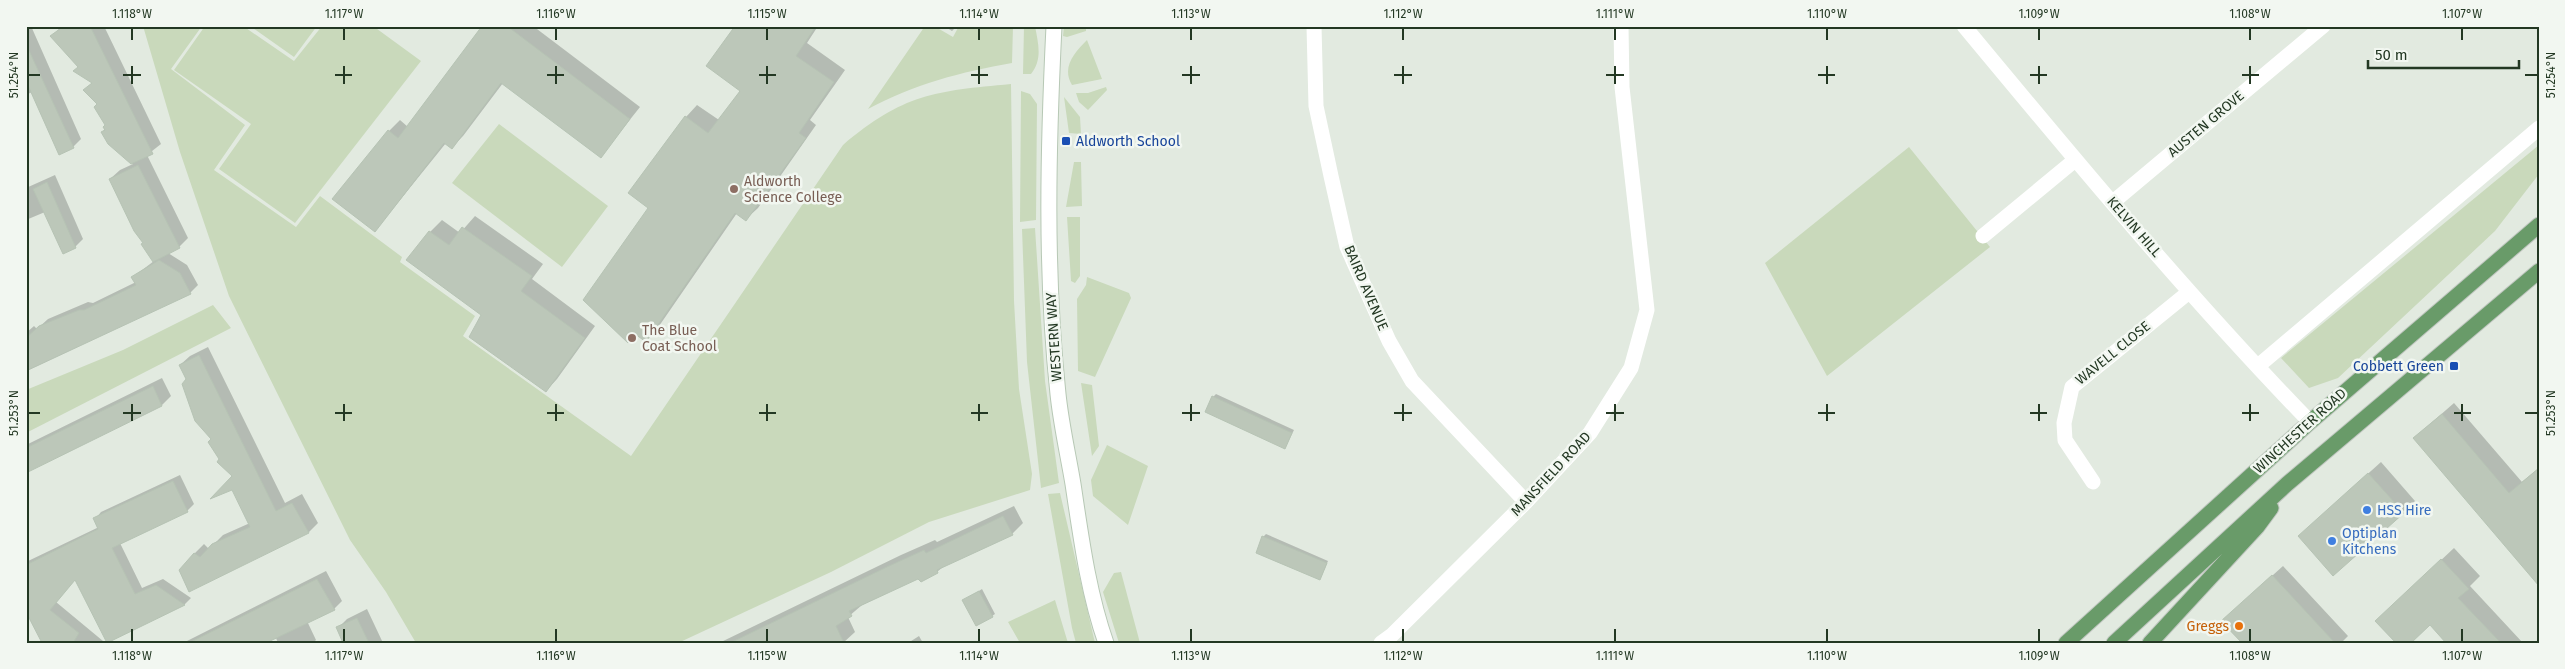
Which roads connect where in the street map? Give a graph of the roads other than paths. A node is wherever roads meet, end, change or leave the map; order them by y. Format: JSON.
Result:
{"nodes":[{"id":1,"x":1054,"y":26,"type":"edge"},
{"id":2,"x":1314,"y":26,"type":"edge"},
{"id":3,"x":1622,"y":26,"type":"edge"},
{"id":4,"x":1964,"y":26,"type":"edge"},
{"id":5,"x":2318,"y":28,"type":"edge"},
{"id":6,"x":2539,"y":128,"type":"edge"},
{"id":7,"x":2075,"y":160,"type":"junction"},
{"id":8,"x":2113,"y":202,"type":"junction"},
{"id":9,"x":2539,"y":225,"type":"edge"},
{"id":10,"x":1983,"y":236,"type":"dead end"},
{"id":11,"x":2539,"y":271,"type":"edge"},
{"id":12,"x":2189,"y":292,"type":"junction"},
{"id":13,"x":2258,"y":366,"type":"junction"},
{"id":14,"x":2310,"y":422,"type":"junction"},
{"id":15,"x":2093,"y":482,"type":"dead end"},
{"id":16,"x":2287,"y":484,"type":"junction"},
{"id":17,"x":1526,"y":502,"type":"junction"},
{"id":18,"x":1106,"y":643,"type":"edge"},
{"id":19,"x":1381,"y":643,"type":"edge"},
{"id":20,"x":2066,"y":643,"type":"edge"},
{"id":21,"x":2114,"y":643,"type":"edge"},
{"id":22,"x":2150,"y":643,"type":"edge"}],
"edges":[{"from":1,"to":18,"type":"street","name":"WESTERN WAY"},
{"from":2,"to":17,"type":"street","name":"BAIRD AVENUE"},
{"from":3,"to":17,"type":"street","name":"MANSFIELD ROAD"},
{"from":4,"to":7,"type":"street","name":"KELVIN HILL"},
{"from":5,"to":8,"type":"street","name":"AUSTEN GROVE"},
{"from":6,"to":13,"type":"street"},
{"from":7,"to":8,"type":"street","name":"KELVIN HILL"},
{"from":7,"to":10,"type":"street"},
{"from":8,"to":12,"type":"street","name":"KELVIN HILL"},
{"from":9,"to":14,"type":"main road","name":"WINCHESTER ROAD"},
{"from":11,"to":16,"type":"main road"},
{"from":12,"to":13,"type":"street","name":"KELVIN HILL"},
{"from":12,"to":15,"type":"street","name":"WAVELL CLOSE"},
{"from":13,"to":14,"type":"street","name":"KELVIN HILL"},
{"from":14,"to":20,"type":"main road","name":"WINCHESTER ROAD"},
{"from":16,"to":21,"type":"main road"},
{"from":16,"to":22,"type":"main road"},
{"from":17,"to":19,"type":"street","name":"MANSFIELD ROAD"}]}
